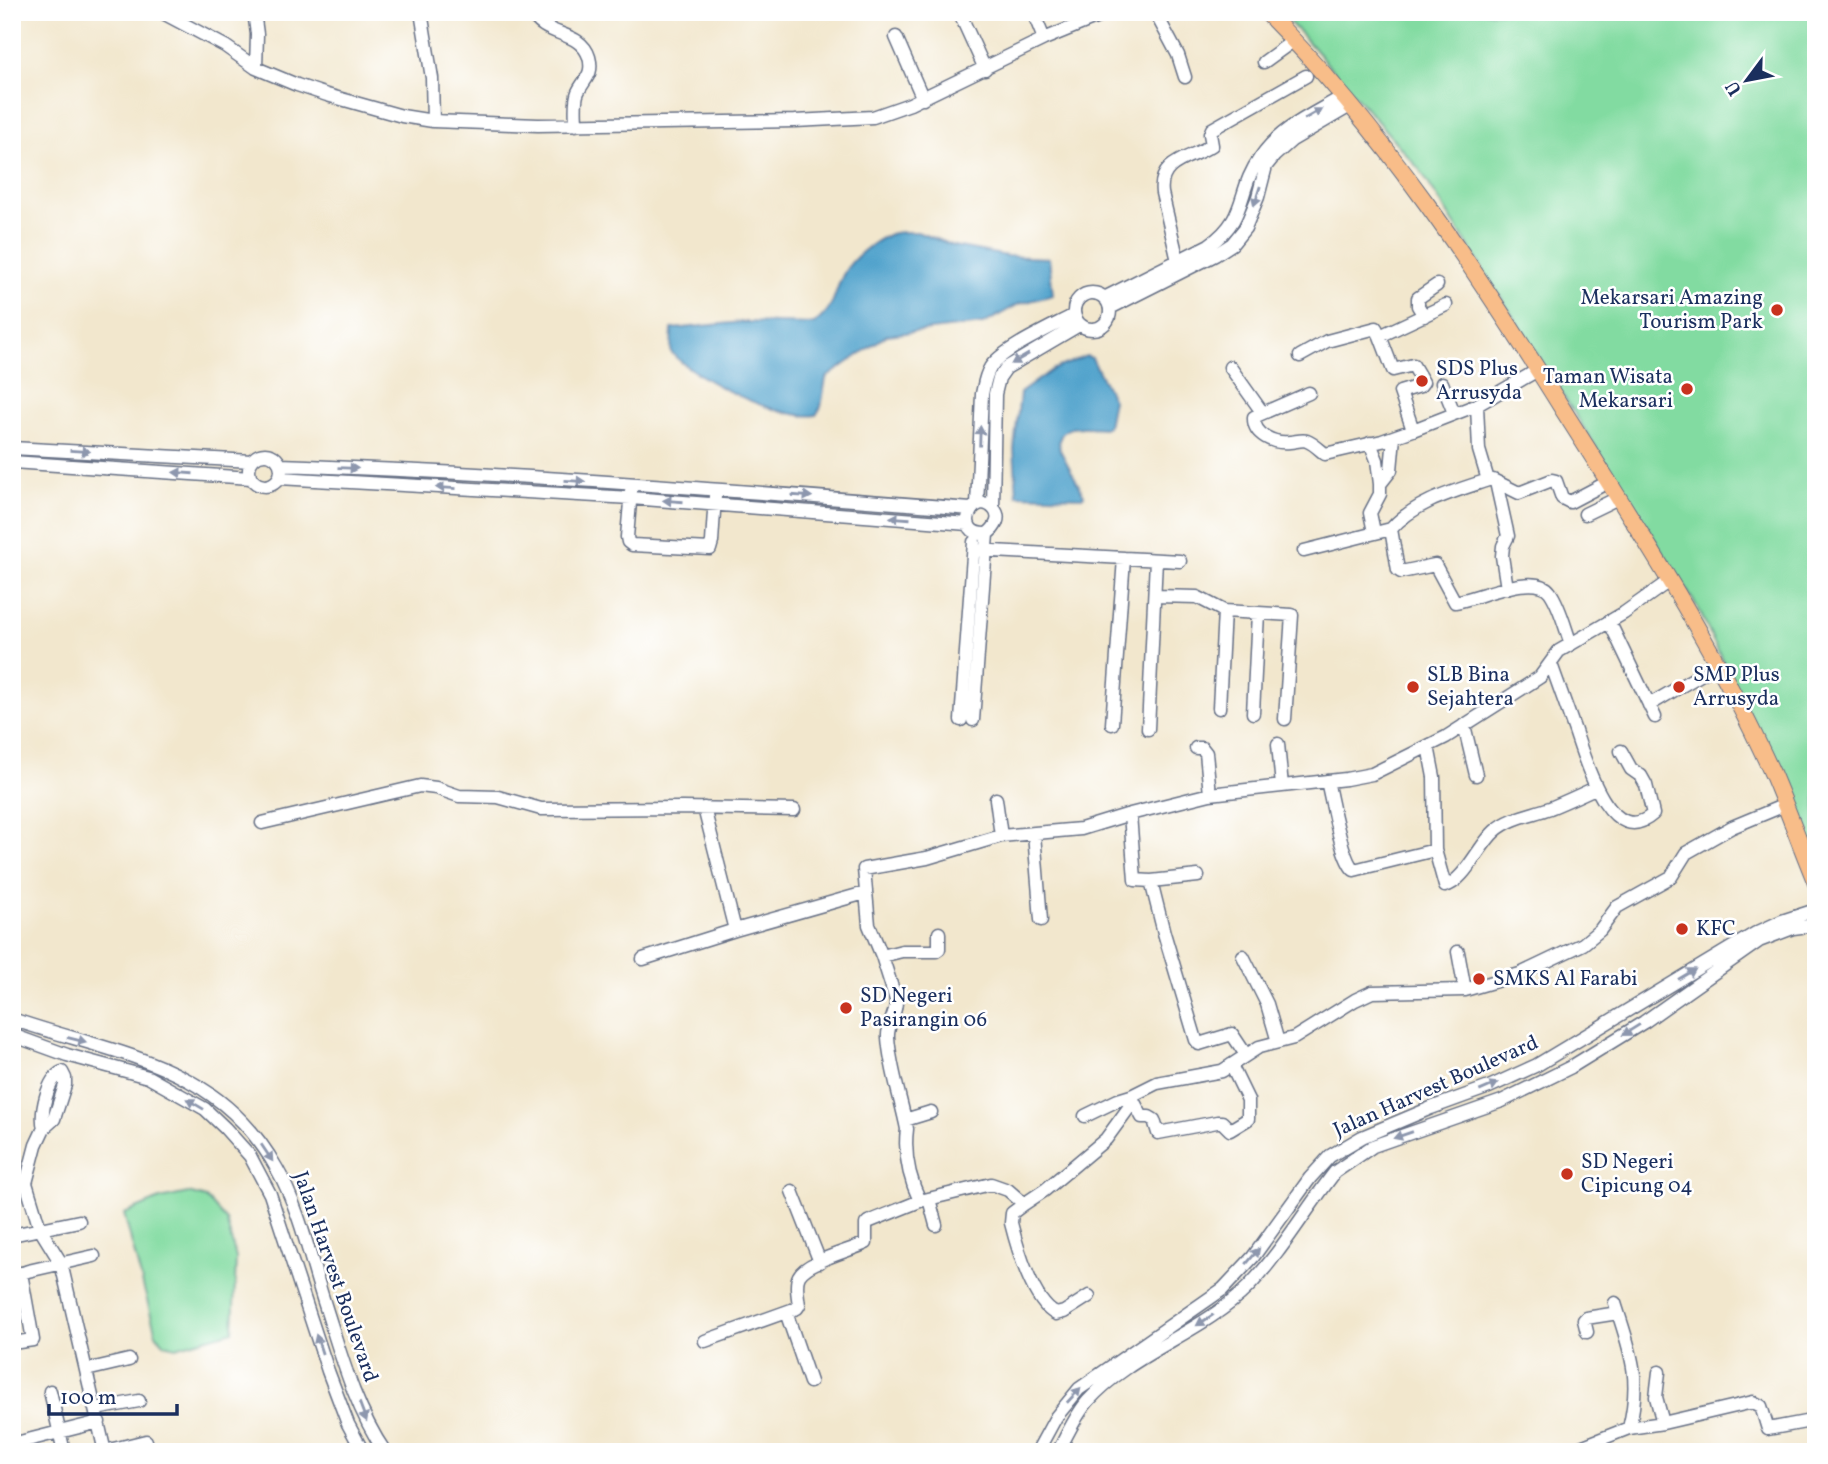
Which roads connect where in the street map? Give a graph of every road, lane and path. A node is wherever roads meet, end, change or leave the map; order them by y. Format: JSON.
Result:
{"nodes":[{"id":1,"x":161,"y":12,"type":"edge"},
{"id":2,"x":254,"y":12,"type":"edge"},
{"id":3,"x":421,"y":12,"type":"edge"},
{"id":4,"x":532,"y":12,"type":"edge"},
{"id":5,"x":959,"y":12,"type":"edge"},
{"id":6,"x":1033,"y":12,"type":"edge"},
{"id":7,"x":1110,"y":12,"type":"edge"},
{"id":8,"x":1155,"y":12,"type":"edge"},
{"id":9,"x":1266,"y":12,"type":"edge"},
{"id":10,"x":895,"y":37,"type":"dead end"},
{"id":11,"x":1044,"y":40,"type":"junction"},
{"id":12,"x":1293,"y":41,"type":"junction"},
{"id":13,"x":1264,"y":62,"type":"dead end"},
{"id":14,"x":256,"y":68,"type":"junction"},
{"id":15,"x":985,"y":69,"type":"junction"},
{"id":16,"x":1306,"y":76,"type":"dead end"},
{"id":17,"x":1185,"y":77,"type":"dead end"},
{"id":18,"x":923,"y":99,"type":"junction"},
{"id":19,"x":1346,"y":102,"type":"junction"},
{"id":20,"x":433,"y":121,"type":"junction"},
{"id":21,"x":576,"y":125,"type":"junction"},
{"id":22,"x":1178,"y":261,"type":"junction"},
{"id":23,"x":1437,"y":285,"type":"dead end"},
{"id":24,"x":1107,"y":303,"type":"junction"},
{"id":25,"x":1446,"y":305,"type":"dead end"},
{"id":26,"x":1424,"y":316,"type":"junction"},
{"id":27,"x":1076,"y":320,"type":"junction"},
{"id":28,"x":1380,"y":336,"type":"junction"},
{"id":29,"x":1300,"y":355,"type":"dead end"},
{"id":30,"x":1230,"y":367,"type":"dead end"},
{"id":31,"x":1538,"y":370,"type":"junction"},
{"id":32,"x":1442,"y":383,"type":"dead end"},
{"id":33,"x":1309,"y":393,"type":"dead end"},
{"id":34,"x":1477,"y":405,"type":"junction"},
{"id":35,"x":1262,"y":412,"type":"junction"},
{"id":36,"x":1454,"y":414,"type":"junction"},
{"id":37,"x":1413,"y":430,"type":"junction"},
{"id":38,"x":1394,"y":437,"type":"junction"},
{"id":39,"x":1370,"y":443,"type":"junction"},
{"id":40,"x":12,"y":448,"type":"edge"},
{"id":41,"x":252,"y":461,"type":"junction"},
{"id":42,"x":12,"y":462,"type":"edge"},
{"id":43,"x":279,"y":472,"type":"junction"},
{"id":44,"x":251,"y":478,"type":"junction"},
{"id":45,"x":1492,"y":481,"type":"junction"},
{"id":46,"x":1608,"y":482,"type":"junction"},
{"id":47,"x":631,"y":484,"type":"junction"},
{"id":48,"x":1380,"y":484,"type":"junction"},
{"id":49,"x":716,"y":489,"type":"junction"},
{"id":50,"x":631,"y":498,"type":"junction"},
{"id":51,"x":1618,"y":498,"type":"junction"},
{"id":52,"x":715,"y":504,"type":"junction"},
{"id":53,"x":974,"y":507,"type":"junction"},
{"id":54,"x":993,"y":508,"type":"junction"},
{"id":55,"x":1586,"y":514,"type":"dead end"},
{"id":56,"x":1391,"y":529,"type":"junction"},
{"id":57,"x":977,"y":530,"type":"junction"},
{"id":58,"x":1374,"y":532,"type":"junction"},
{"id":59,"x":980,"y":550,"type":"junction"},
{"id":60,"x":1304,"y":551,"type":"dead end"},
{"id":61,"x":1124,"y":558,"type":"junction"},
{"id":62,"x":1156,"y":560,"type":"junction"},
{"id":63,"x":1180,"y":561,"type":"dead end"},
{"id":64,"x":1669,"y":581,"type":"junction"},
{"id":65,"x":1507,"y":588,"type":"junction"},
{"id":66,"x":1154,"y":596,"type":"junction"},
{"id":67,"x":1224,"y":611,"type":"junction"},
{"id":68,"x":1258,"y":613,"type":"junction"},
{"id":69,"x":1609,"y":621,"type":"junction"},
{"id":70,"x":1571,"y":644,"type":"junction"},
{"id":71,"x":1551,"y":664,"type":"junction"},
{"id":72,"x":1717,"y":665,"type":"junction"},
{"id":73,"x":1649,"y":705,"type":"junction"},
{"id":74,"x":1219,"y":708,"type":"dead end"},
{"id":75,"x":1253,"y":713,"type":"dead end"},
{"id":76,"x":1655,"y":718,"type":"dead end"},
{"id":77,"x":1285,"y":719,"type":"dead end"},
{"id":78,"x":967,"y":720,"type":"dead end"},
{"id":79,"x":1112,"y":724,"type":"dead end"},
{"id":80,"x":1464,"y":725,"type":"junction"},
{"id":81,"x":1148,"y":729,"type":"dead end"},
{"id":82,"x":1278,"y":744,"type":"dead end"},
{"id":83,"x":1428,"y":746,"type":"junction"},
{"id":84,"x":1196,"y":748,"type":"dead end"},
{"id":85,"x":1621,"y":751,"type":"dead end"},
{"id":86,"x":1476,"y":775,"type":"dead end"},
{"id":87,"x":1327,"y":781,"type":"junction"},
{"id":88,"x":1282,"y":786,"type":"junction"},
{"id":89,"x":1595,"y":788,"type":"junction"},
{"id":90,"x":1210,"y":794,"type":"junction"},
{"id":91,"x":996,"y":799,"type":"dead end"},
{"id":92,"x":1785,"y":806,"type":"junction"},
{"id":93,"x":704,"y":808,"type":"junction"},
{"id":94,"x":794,"y":810,"type":"dead end"},
{"id":95,"x":1130,"y":814,"type":"junction"},
{"id":96,"x":262,"y":823,"type":"dead end"},
{"id":97,"x":1034,"y":834,"type":"junction"},
{"id":98,"x":1001,"y":836,"type":"junction"},
{"id":99,"x":1435,"y":850,"type":"junction"},
{"id":100,"x":1198,"y":876,"type":"dead end"},
{"id":101,"x":1152,"y":881,"type":"junction"},
{"id":102,"x":1816,"y":883,"type":"edge"},
{"id":103,"x":865,"y":892,"type":"junction"},
{"id":104,"x":1816,"y":910,"type":"edge"},
{"id":105,"x":1041,"y":920,"type":"dead end"},
{"id":106,"x":1816,"y":925,"type":"edge"},
{"id":107,"x":735,"y":930,"type":"junction"},
{"id":108,"x":939,"y":933,"type":"dead end"},
{"id":109,"x":1458,"y":952,"type":"dead end"},
{"id":110,"x":882,"y":956,"type":"junction"},
{"id":111,"x":1243,"y":956,"type":"dead end"},
{"id":112,"x":643,"y":959,"type":"dead end"},
{"id":113,"x":1465,"y":990,"type":"junction"},
{"id":114,"x":1642,"y":1003,"type":"junction"},
{"id":115,"x":1651,"y":1017,"type":"junction"},
{"id":116,"x":12,"y":1019,"type":"edge"},
{"id":117,"x":12,"y":1035,"type":"edge"},
{"id":118,"x":1278,"y":1041,"type":"junction"},
{"id":119,"x":67,"y":1055,"type":"junction"},
{"id":120,"x":1246,"y":1055,"type":"junction"},
{"id":121,"x":154,"y":1063,"type":"junction"},
{"id":122,"x":1231,"y":1065,"type":"junction"},
{"id":123,"x":148,"y":1077,"type":"junction"},
{"id":124,"x":1132,"y":1099,"type":"junction"},
{"id":125,"x":931,"y":1112,"type":"dead end"},
{"id":126,"x":1085,"y":1116,"type":"dead end"},
{"id":127,"x":905,"y":1120,"type":"junction"},
{"id":128,"x":792,"y":1191,"type":"dead end"},
{"id":129,"x":925,"y":1200,"type":"junction"},
{"id":130,"x":1024,"y":1204,"type":"junction"},
{"id":131,"x":79,"y":1221,"type":"dead end"},
{"id":132,"x":936,"y":1225,"type":"dead end"},
{"id":133,"x":40,"y":1229,"type":"junction"},
{"id":134,"x":12,"y":1235,"type":"edge"},
{"id":135,"x":93,"y":1256,"type":"dead end"},
{"id":136,"x":820,"y":1262,"type":"junction"},
{"id":137,"x":61,"y":1263,"type":"junction"},
{"id":138,"x":17,"y":1275,"type":"edge"},
{"id":139,"x":1090,"y":1296,"type":"dead end"},
{"id":140,"x":786,"y":1312,"type":"junction"},
{"id":141,"x":1587,"y":1332,"type":"dead end"},
{"id":142,"x":705,"y":1341,"type":"dead end"},
{"id":143,"x":12,"y":1343,"type":"edge"},
{"id":144,"x":129,"y":1360,"type":"dead end"},
{"id":145,"x":86,"y":1370,"type":"junction"},
{"id":146,"x":1659,"y":1371,"type":"dead end"},
{"id":147,"x":810,"y":1382,"type":"dead end"},
{"id":148,"x":50,"y":1391,"type":"dead end"},
{"id":149,"x":139,"y":1401,"type":"dead end"},
{"id":150,"x":98,"y":1416,"type":"junction"},
{"id":151,"x":1816,"y":1420,"type":"edge"},
{"id":152,"x":1663,"y":1423,"type":"junction"},
{"id":153,"x":1629,"y":1428,"type":"junction"},
{"id":154,"x":60,"y":1431,"type":"junction"},
{"id":155,"x":146,"y":1441,"type":"dead end"},
{"id":156,"x":19,"y":1446,"type":"edge"},
{"id":157,"x":105,"y":1451,"type":"edge"},
{"id":158,"x":64,"y":1452,"type":"edge"},
{"id":159,"x":363,"y":1452,"type":"edge"},
{"id":160,"x":385,"y":1452,"type":"edge"},
{"id":161,"x":1037,"y":1452,"type":"edge"},
{"id":162,"x":1058,"y":1452,"type":"edge"},
{"id":163,"x":1568,"y":1452,"type":"edge"}],
"edges":[{"from":1,"to":14,"type":"street"},
{"from":2,"to":14,"type":"street"},
{"from":3,"to":20,"type":"street"},
{"from":4,"to":21,"type":"street"},
{"from":5,"to":15,"type":"street"},
{"from":6,"to":11,"type":"street"},
{"from":7,"to":11,"type":"street"},
{"from":8,"to":17,"type":"street"},
{"from":9,"to":12,"type":"main road"},
{"from":10,"to":18,"type":"street"},
{"from":11,"to":15,"type":"street"},
{"from":12,"to":13,"type":"street"},
{"from":12,"to":19,"type":"main road"},
{"from":14,"to":20,"type":"street"},
{"from":15,"to":18,"type":"street"},
{"from":16,"to":22,"type":"street"},
{"from":18,"to":21,"type":"street"},
{"from":22,"to":19,"type":"street","one_way":true},
{"from":19,"to":24,"type":"street","one_way":true},
{"from":19,"to":31,"type":"main road"},
{"from":20,"to":21,"type":"street"},
{"from":22,"to":24,"type":"street"},
{"from":23,"to":26,"type":"street"},
{"from":24,"to":27,"type":"street"},
{"from":24,"to":27,"type":"street"},
{"from":25,"to":26,"type":"street"},
{"from":26,"to":28,"type":"street"},
{"from":53,"to":27,"type":"street","one_way":true},
{"from":27,"to":54,"type":"street","one_way":true},
{"from":28,"to":29,"type":"street"},
{"from":28,"to":37,"type":"street"},
{"from":30,"to":35,"type":"street"},
{"from":31,"to":34,"type":"street"},
{"from":31,"to":46,"type":"main road"},
{"from":32,"to":36,"type":"street"},
{"from":33,"to":35,"type":"street"},
{"from":34,"to":36,"type":"street"},
{"from":34,"to":45,"type":"street"},
{"from":35,"to":39,"type":"street"},
{"from":36,"to":37,"type":"street"},
{"from":37,"to":38,"type":"street"},
{"from":38,"to":39,"type":"street"},
{"from":38,"to":48,"type":"street"},
{"from":39,"to":48,"type":"street"},
{"from":40,"to":41,"type":"street","one_way":true},
{"from":41,"to":43,"type":"street"},
{"from":41,"to":44,"type":"street"},
{"from":44,"to":42,"type":"street","one_way":true},
{"from":43,"to":44,"type":"street"},
{"from":43,"to":47,"type":"street","one_way":true},
{"from":50,"to":43,"type":"street","one_way":true},
{"from":45,"to":46,"type":"street"},
{"from":45,"to":56,"type":"street"},
{"from":45,"to":65,"type":"street"},
{"from":46,"to":51,"type":"main road"},
{"from":47,"to":49,"type":"street"},
{"from":47,"to":50,"type":"street"},
{"from":48,"to":58,"type":"street"},
{"from":49,"to":52,"type":"street"},
{"from":49,"to":53,"type":"street","one_way":true},
{"from":52,"to":50,"type":"street","one_way":true},
{"from":50,"to":52,"type":"street"},
{"from":51,"to":55,"type":"street"},
{"from":51,"to":64,"type":"main road"},
{"from":57,"to":52,"type":"street","one_way":true},
{"from":53,"to":54,"type":"street"},
{"from":53,"to":57,"type":"street"},
{"from":54,"to":57,"type":"street"},
{"from":56,"to":58,"type":"street"},
{"from":56,"to":65,"type":"street"},
{"from":57,"to":59,"type":"street"},
{"from":58,"to":60,"type":"street"},
{"from":59,"to":61,"type":"street"},
{"from":59,"to":78,"type":"street"},
{"from":61,"to":62,"type":"street"},
{"from":61,"to":79,"type":"street"},
{"from":62,"to":63,"type":"street"},
{"from":62,"to":66,"type":"street"},
{"from":64,"to":69,"type":"street"},
{"from":64,"to":72,"type":"main road"},
{"from":65,"to":70,"type":"street"},
{"from":66,"to":67,"type":"street"},
{"from":66,"to":81,"type":"street"},
{"from":67,"to":68,"type":"street"},
{"from":67,"to":74,"type":"street"},
{"from":68,"to":75,"type":"street"},
{"from":68,"to":77,"type":"street"},
{"from":69,"to":70,"type":"street"},
{"from":69,"to":73,"type":"street"},
{"from":70,"to":71,"type":"street"},
{"from":71,"to":80,"type":"street"},
{"from":71,"to":89,"type":"street"},
{"from":72,"to":73,"type":"street"},
{"from":72,"to":92,"type":"main road"},
{"from":73,"to":76,"type":"street"},
{"from":80,"to":83,"type":"street"},
{"from":80,"to":86,"type":"street"},
{"from":82,"to":88,"type":"street"},
{"from":83,"to":87,"type":"street"},
{"from":83,"to":99,"type":"street"},
{"from":84,"to":90,"type":"street"},
{"from":85,"to":89,"type":"street"},
{"from":87,"to":88,"type":"street"},
{"from":87,"to":99,"type":"street"},
{"from":88,"to":90,"type":"street"},
{"from":89,"to":99,"type":"street"},
{"from":90,"to":95,"type":"street"},
{"from":91,"to":98,"type":"street"},
{"from":92,"to":102,"type":"main road"},
{"from":92,"to":113,"type":"street"},
{"from":93,"to":94,"type":"street"},
{"from":93,"to":96,"type":"street"},
{"from":93,"to":107,"type":"street"},
{"from":95,"to":97,"type":"street"},
{"from":95,"to":101,"type":"street"},
{"from":97,"to":98,"type":"street"},
{"from":97,"to":105,"type":"street"},
{"from":98,"to":103,"type":"street"},
{"from":100,"to":101,"type":"street"},
{"from":101,"to":120,"type":"street"},
{"from":103,"to":107,"type":"street"},
{"from":103,"to":110,"type":"street"},
{"from":114,"to":104,"type":"street","name":"Jalan Harvest Boulevard","one_way":true},
{"from":106,"to":115,"type":"street","name":"Jalan Harvest Boulevard"},
{"from":107,"to":112,"type":"street"},
{"from":108,"to":110,"type":"street"},
{"from":109,"to":113,"type":"street"},
{"from":110,"to":127,"type":"street"},
{"from":111,"to":118,"type":"street"},
{"from":113,"to":118,"type":"street"},
{"from":114,"to":115,"type":"street"},
{"from":161,"to":114,"type":"street","name":"Jalan Harvest Boulevard","one_way":true},
{"from":115,"to":162,"type":"street","name":"Jalan Harvest Boulevard","one_way":true},
{"from":116,"to":121,"type":"street","name":"Jalan Harvest Boulevard","one_way":true},
{"from":117,"to":119,"type":"street","name":"Jalan Harvest Boulevard"},
{"from":118,"to":120,"type":"street"},
{"from":119,"to":123,"type":"street","name":"Jalan Harvest Boulevard"},
{"from":119,"to":133,"type":"street"},
{"from":120,"to":122,"type":"street"},
{"from":121,"to":123,"type":"street"},
{"from":121,"to":160,"type":"street","name":"Jalan Harvest Boulevard","one_way":true},
{"from":122,"to":124,"type":"street"},
{"from":122,"to":124,"type":"street"},
{"from":159,"to":123,"type":"street","name":"Jalan Harvest Boulevard","one_way":true},
{"from":124,"to":126,"type":"street"},
{"from":124,"to":130,"type":"street"},
{"from":125,"to":127,"type":"street"},
{"from":127,"to":129,"type":"street"},
{"from":128,"to":136,"type":"street"},
{"from":129,"to":130,"type":"street"},
{"from":129,"to":132,"type":"street"},
{"from":129,"to":136,"type":"street"},
{"from":130,"to":139,"type":"street"},
{"from":131,"to":133,"type":"street"},
{"from":133,"to":134,"type":"street"},
{"from":133,"to":137,"type":"street"},
{"from":135,"to":137,"type":"street"},
{"from":136,"to":140,"type":"street"},
{"from":137,"to":138,"type":"street"},
{"from":137,"to":145,"type":"street"},
{"from":138,"to":143,"type":"street"},
{"from":140,"to":142,"type":"street"},
{"from":140,"to":147,"type":"street"},
{"from":141,"to":153,"type":"street"},
{"from":144,"to":145,"type":"street"},
{"from":145,"to":150,"type":"street"},
{"from":146,"to":152,"type":"street"},
{"from":148,"to":154,"type":"street"},
{"from":149,"to":150,"type":"street"},
{"from":150,"to":154,"type":"street"},
{"from":150,"to":157,"type":"street"},
{"from":151,"to":152,"type":"street"},
{"from":152,"to":153,"type":"street"},
{"from":153,"to":163,"type":"street"},
{"from":154,"to":156,"type":"street"},
{"from":154,"to":158,"type":"street"},
{"from":155,"to":157,"type":"street"}]}
